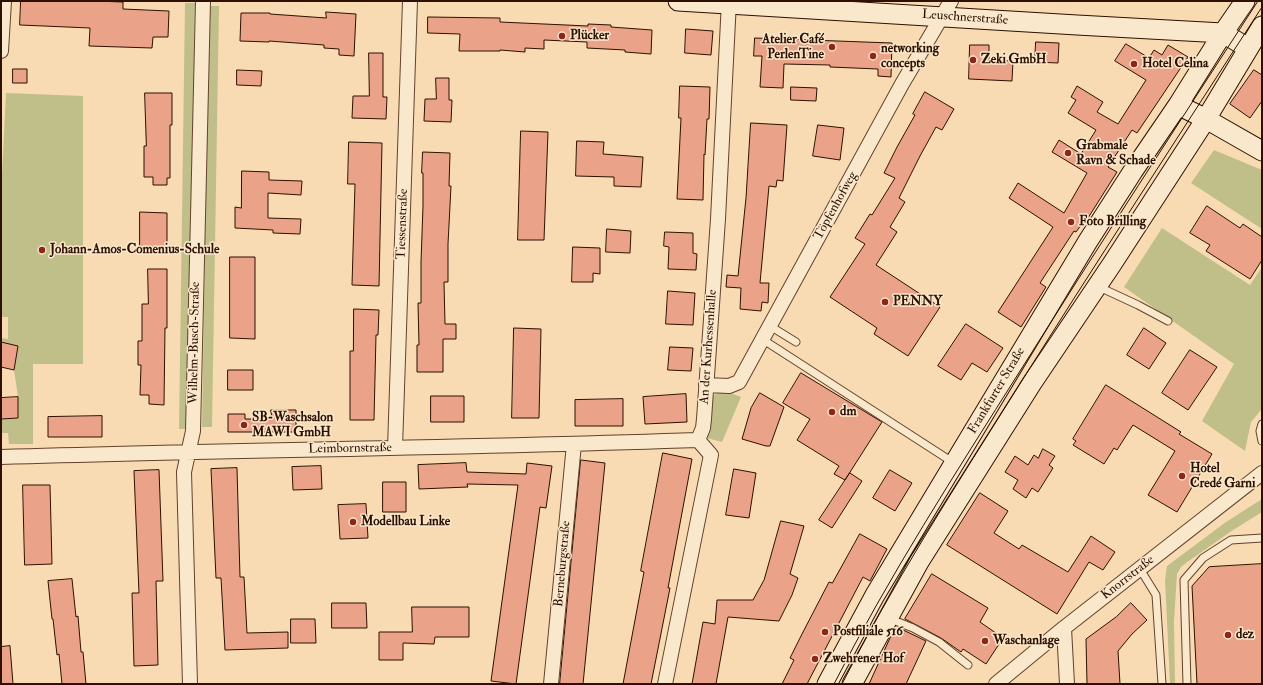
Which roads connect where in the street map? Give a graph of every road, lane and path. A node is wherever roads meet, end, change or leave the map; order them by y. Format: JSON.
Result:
{"nodes":[{"id":1,"x":4,"y":1,"type":"edge"},
{"id":2,"x":203,"y":1,"type":"edge"},
{"id":3,"x":410,"y":1,"type":"edge"},
{"id":4,"x":678,"y":1,"type":"edge"},
{"id":5,"x":1245,"y":1,"type":"edge"},
{"id":6,"x":729,"y":2,"type":"edge"},
{"id":7,"x":946,"y":9,"type":"edge"},
{"id":8,"x":1262,"y":26,"type":"edge"},
{"id":9,"x":1223,"y":33,"type":"junction"},
{"id":10,"x":1248,"y":48,"type":"junction"},
{"id":11,"x":1,"y":51,"type":"edge"},
{"id":12,"x":1178,"y":105,"type":"junction"},
{"id":13,"x":1206,"y":119,"type":"junction"},
{"id":14,"x":1262,"y":151,"type":"edge"},
{"id":15,"x":1097,"y":286,"type":"junction"},
{"id":16,"x":1168,"y":322,"type":"dead end"},
{"id":17,"x":770,"y":326,"type":"junction"},
{"id":18,"x":762,"y":339,"type":"junction"},
{"id":19,"x":796,"y":342,"type":"dead end"},
{"id":20,"x":706,"y":385,"type":"junction"},
{"id":21,"x":1262,"y":424,"type":"edge"},
{"id":22,"x":698,"y":440,"type":"junction"},
{"id":23,"x":1262,"y":441,"type":"edge"},
{"id":24,"x":574,"y":444,"type":"junction"},
{"id":25,"x":395,"y":448,"type":"junction"},
{"id":26,"x":189,"y":452,"type":"junction"},
{"id":27,"x":1,"y":457,"type":"edge"},
{"id":28,"x":954,"y":463,"type":"junction"},
{"id":29,"x":1262,"y":474,"type":"edge"},
{"id":30,"x":1262,"y":538,"type":"edge"},
{"id":31,"x":1140,"y":569,"type":"junction"},
{"id":32,"x":888,"y":618,"type":"junction"},
{"id":33,"x":1064,"y":628,"type":"junction"},
{"id":34,"x":968,"y":665,"type":"dead end"},
{"id":35,"x":190,"y":684,"type":"edge"},
{"id":36,"x":552,"y":684,"type":"edge"},
{"id":37,"x":665,"y":684,"type":"edge"},
{"id":38,"x":827,"y":684,"type":"edge"},
{"id":39,"x":852,"y":684,"type":"edge"},
{"id":40,"x":996,"y":684,"type":"edge"},
{"id":41,"x":1067,"y":684,"type":"edge"},
{"id":42,"x":1162,"y":684,"type":"edge"},
{"id":43,"x":1187,"y":684,"type":"edge"}],
"edges":[{"from":1,"to":11,"type":"street"},
{"from":2,"to":26,"type":"street","name":"Wilhelm-Busch-Straße"},
{"from":3,"to":25,"type":"street","name":"Tiessenstraße"},
{"from":4,"to":6,"type":"main road","name":"Leuschnerstraße"},
{"from":5,"to":9,"type":"main road","name":"Frankfurter Straße"},
{"from":6,"to":7,"type":"main road","name":"Leuschnerstraße"},
{"from":6,"to":20,"type":"street","name":"An der Kurhessenhalle"},
{"from":7,"to":9,"type":"main road","name":"Leuschnerstraße"},
{"from":7,"to":17,"type":"street","name":"Töpfenhofweg"},
{"from":8,"to":10,"type":"main road","name":"Frankfurter Straße"},
{"from":9,"to":10,"type":"main road","name":"Leuschnerstraße"},
{"from":9,"to":12,"type":"main road","name":"Frankfurter Straße"},
{"from":10,"to":13,"type":"main road","name":"Frankfurter Straße"},
{"from":12,"to":13,"type":"main road"},
{"from":12,"to":28,"type":"main road","name":"Frankfurter Straße"},
{"from":13,"to":14,"type":"main road"},
{"from":13,"to":15,"type":"main road","name":"Frankfurter Straße"},
{"from":15,"to":16,"type":"lane"},
{"from":15,"to":32,"type":"main road","name":"Frankfurter Straße"},
{"from":17,"to":18,"type":"street","name":"Töpfenhofweg"},
{"from":17,"to":19,"type":"lane"},
{"from":18,"to":20,"type":"street","name":"Töpfenhofweg"},
{"from":18,"to":28,"type":"lane"},
{"from":20,"to":22,"type":"street","name":"An der Kurhessenhalle"},
{"from":21,"to":23,"type":"lane"},
{"from":22,"to":24,"type":"street","name":"Leimbornstraße"},
{"from":22,"to":37,"type":"street"},
{"from":24,"to":25,"type":"street","name":"Leimbornstraße"},
{"from":24,"to":36,"type":"street","name":"Berneburgstraße"},
{"from":25,"to":26,"type":"street","name":"Leimbornstraße"},
{"from":26,"to":27,"type":"street","name":"Leimbornstraße"},
{"from":26,"to":35,"type":"street","name":"Wilhelm-Busch-Straße"},
{"from":28,"to":38,"type":"main road","name":"Frankfurter Straße"},
{"from":29,"to":31,"type":"street","name":"Knorrstraße"},
{"from":30,"to":43,"type":"lane"},
{"from":31,"to":33,"type":"street","name":"Knorrstraße"},
{"from":31,"to":42,"type":"lane"},
{"from":32,"to":34,"type":"lane"},
{"from":32,"to":39,"type":"main road","name":"Frankfurter Straße"},
{"from":33,"to":40,"type":"street","name":"Knorrstraße"},
{"from":33,"to":41,"type":"street"}]}
